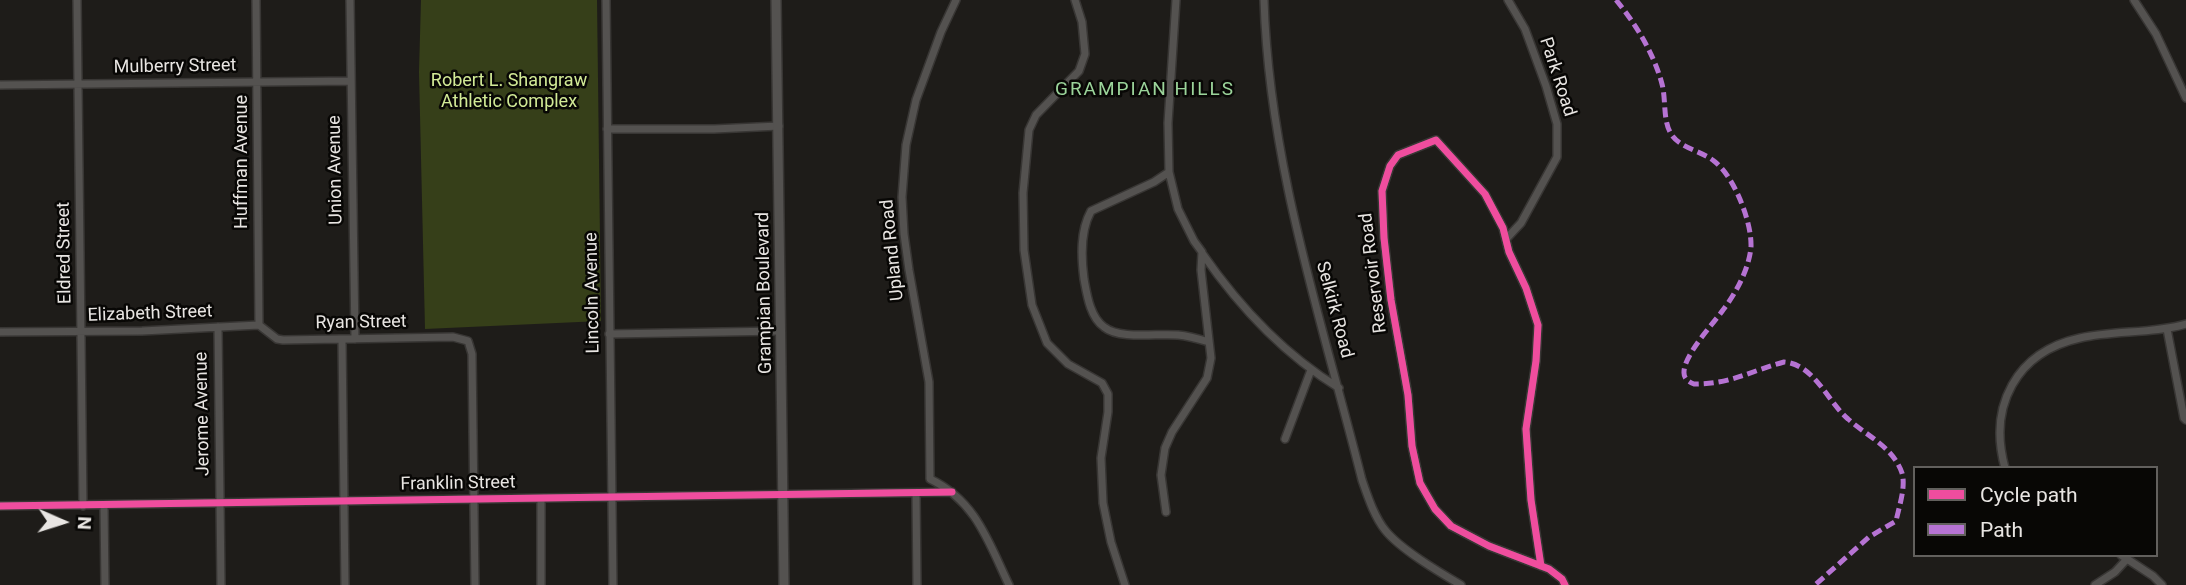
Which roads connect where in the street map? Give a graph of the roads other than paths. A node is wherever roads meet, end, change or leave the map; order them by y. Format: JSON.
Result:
{"nodes":[{"id":1,"x":77,"y":0,"type":"edge"},
{"id":2,"x":256,"y":0,"type":"edge"},
{"id":3,"x":350,"y":0,"type":"edge"},
{"id":4,"x":606,"y":0,"type":"edge"},
{"id":5,"x":776,"y":0,"type":"edge"},
{"id":6,"x":956,"y":0,"type":"edge"},
{"id":7,"x":1075,"y":0,"type":"edge"},
{"id":8,"x":1176,"y":0,"type":"edge"},
{"id":9,"x":1264,"y":0,"type":"edge"},
{"id":10,"x":1508,"y":0,"type":"edge"},
{"id":11,"x":2134,"y":0,"type":"edge"},
{"id":12,"x":351,"y":81,"type":"junction"},
{"id":13,"x":257,"y":82,"type":"junction"},
{"id":14,"x":78,"y":84,"type":"junction"},
{"id":15,"x":0,"y":85,"type":"edge"},
{"id":16,"x":2186,"y":98,"type":"edge"},
{"id":17,"x":779,"y":126,"type":"junction"},
{"id":18,"x":607,"y":129,"type":"junction"},
{"id":19,"x":1169,"y":172,"type":"junction"},
{"id":20,"x":1507,"y":238,"type":"junction"},
{"id":21,"x":1202,"y":252,"type":"junction"},
{"id":22,"x":2186,"y":324,"type":"edge"},
{"id":23,"x":259,"y":325,"type":"junction"},
{"id":24,"x":218,"y":327,"type":"junction"},
{"id":25,"x":2166,"y":329,"type":"junction"},
{"id":26,"x":780,"y":331,"type":"junction"},
{"id":27,"x":0,"y":332,"type":"edge"},
{"id":28,"x":81,"y":332,"type":"junction"},
{"id":29,"x":609,"y":334,"type":"junction"},
{"id":30,"x":342,"y":339,"type":"junction"},
{"id":31,"x":355,"y":339,"type":"junction"},
{"id":32,"x":1209,"y":342,"type":"junction"},
{"id":33,"x":1311,"y":370,"type":"junction"},
{"id":34,"x":1339,"y":388,"type":"junction"},
{"id":35,"x":2186,"y":420,"type":"edge"},
{"id":36,"x":1285,"y":439,"type":"dead end"},
{"id":37,"x":2005,"y":466,"type":"edge"},
{"id":38,"x":952,"y":492,"type":"junction"},
{"id":39,"x":916,"y":493,"type":"junction"},
{"id":40,"x":783,"y":496,"type":"junction"},
{"id":41,"x":612,"y":498,"type":"junction"},
{"id":42,"x":474,"y":499,"type":"junction"},
{"id":43,"x":541,"y":499,"type":"junction"},
{"id":44,"x":344,"y":501,"type":"junction"},
{"id":45,"x":220,"y":503,"type":"junction"},
{"id":46,"x":0,"y":506,"type":"edge"},
{"id":47,"x":83,"y":506,"type":"junction"},
{"id":48,"x":104,"y":506,"type":"junction"},
{"id":49,"x":1166,"y":512,"type":"dead end"},
{"id":50,"x":2124,"y":557,"type":"edge"},
{"id":51,"x":1541,"y":566,"type":"junction"},
{"id":52,"x":105,"y":585,"type":"edge"},
{"id":53,"x":221,"y":585,"type":"edge"},
{"id":54,"x":345,"y":585,"type":"edge"},
{"id":55,"x":475,"y":585,"type":"edge"},
{"id":56,"x":541,"y":585,"type":"edge"},
{"id":57,"x":613,"y":585,"type":"edge"},
{"id":58,"x":784,"y":585,"type":"edge"},
{"id":59,"x":917,"y":585,"type":"edge"},
{"id":60,"x":1009,"y":585,"type":"edge"},
{"id":61,"x":1125,"y":585,"type":"edge"},
{"id":62,"x":1461,"y":585,"type":"edge"},
{"id":63,"x":1564,"y":585,"type":"edge"},
{"id":64,"x":2095,"y":585,"type":"edge"},
{"id":65,"x":2162,"y":585,"type":"edge"}],
"edges":[{"from":1,"to":14,"type":"street","name":"Eldred Street"},
{"from":2,"to":13,"type":"street","name":"Huffman Avenue"},
{"from":3,"to":12,"type":"street","name":"Union Avenue"},
{"from":4,"to":18,"type":"street","name":"Lincoln Avenue"},
{"from":5,"to":17,"type":"street","name":"Grampian Boulevard"},
{"from":6,"to":38,"type":"street","name":"Upland Road"},
{"from":7,"to":61,"type":"street"},
{"from":8,"to":19,"type":"street"},
{"from":9,"to":34,"type":"street","name":"Selkirk Road"},
{"from":10,"to":20,"type":"street","name":"Park Road"},
{"from":11,"to":16,"type":"street"},
{"from":12,"to":13,"type":"street","name":"Mulberry Street"},
{"from":12,"to":31,"type":"street","name":"Union Avenue"},
{"from":13,"to":14,"type":"street","name":"Mulberry Street"},
{"from":13,"to":23,"type":"street","name":"Huffman Avenue"},
{"from":14,"to":15,"type":"street","name":"Mulberry Street"},
{"from":14,"to":28,"type":"street","name":"Eldred Street"},
{"from":17,"to":18,"type":"street"},
{"from":17,"to":26,"type":"street","name":"Grampian Boulevard"},
{"from":18,"to":29,"type":"street","name":"Lincoln Avenue"},
{"from":19,"to":21,"type":"street"},
{"from":19,"to":32,"type":"street"},
{"from":20,"to":51,"type":"street","name":"Reservoir Road"},
{"from":20,"to":51,"type":"street","name":"Reservoir Road"},
{"from":21,"to":32,"type":"street"},
{"from":21,"to":33,"type":"street"},
{"from":22,"to":25,"type":"street"},
{"from":23,"to":24,"type":"street","name":"Elizabeth Street"},
{"from":23,"to":30,"type":"street","name":"Ryan Street"},
{"from":24,"to":28,"type":"street","name":"Elizabeth Street"},
{"from":24,"to":45,"type":"street","name":"Jerome Avenue"},
{"from":25,"to":35,"type":"street"},
{"from":25,"to":37,"type":"street"},
{"from":26,"to":29,"type":"street"},
{"from":26,"to":40,"type":"street","name":"Grampian Boulevard"},
{"from":27,"to":28,"type":"street","name":"Elizabeth Street"},
{"from":28,"to":47,"type":"street","name":"Eldred Street"},
{"from":29,"to":41,"type":"street","name":"Lincoln Avenue"},
{"from":30,"to":31,"type":"street","name":"Ryan Street"},
{"from":30,"to":44,"type":"street"},
{"from":31,"to":42,"type":"street","name":"Ryan Street"},
{"from":32,"to":49,"type":"street"},
{"from":33,"to":34,"type":"street"},
{"from":33,"to":36,"type":"street"},
{"from":34,"to":62,"type":"street","name":"Selkirk Road"},
{"from":38,"to":39,"type":"street"},
{"from":38,"to":60,"type":"street","name":"Upland Road"},
{"from":39,"to":40,"type":"street","name":"Franklin Street"},
{"from":39,"to":59,"type":"street"},
{"from":40,"to":41,"type":"street","name":"Franklin Street"},
{"from":40,"to":58,"type":"street","name":"Grampian Boulevard"},
{"from":41,"to":43,"type":"street","name":"Franklin Street"},
{"from":41,"to":57,"type":"street","name":"Lincoln Avenue"},
{"from":42,"to":43,"type":"street","name":"Franklin Street"},
{"from":42,"to":44,"type":"street","name":"Franklin Street"},
{"from":42,"to":55,"type":"street"},
{"from":43,"to":56,"type":"street"},
{"from":44,"to":45,"type":"street","name":"Franklin Street"},
{"from":44,"to":54,"type":"street"},
{"from":45,"to":48,"type":"street","name":"Franklin Street"},
{"from":45,"to":53,"type":"street","name":"Jerome Avenue"},
{"from":46,"to":47,"type":"street","name":"Franklin Street"},
{"from":47,"to":48,"type":"street","name":"Franklin Street"},
{"from":48,"to":52,"type":"street"},
{"from":50,"to":64,"type":"street"},
{"from":50,"to":65,"type":"street"},
{"from":51,"to":63,"type":"street","name":"Reservoir Road"}]}
